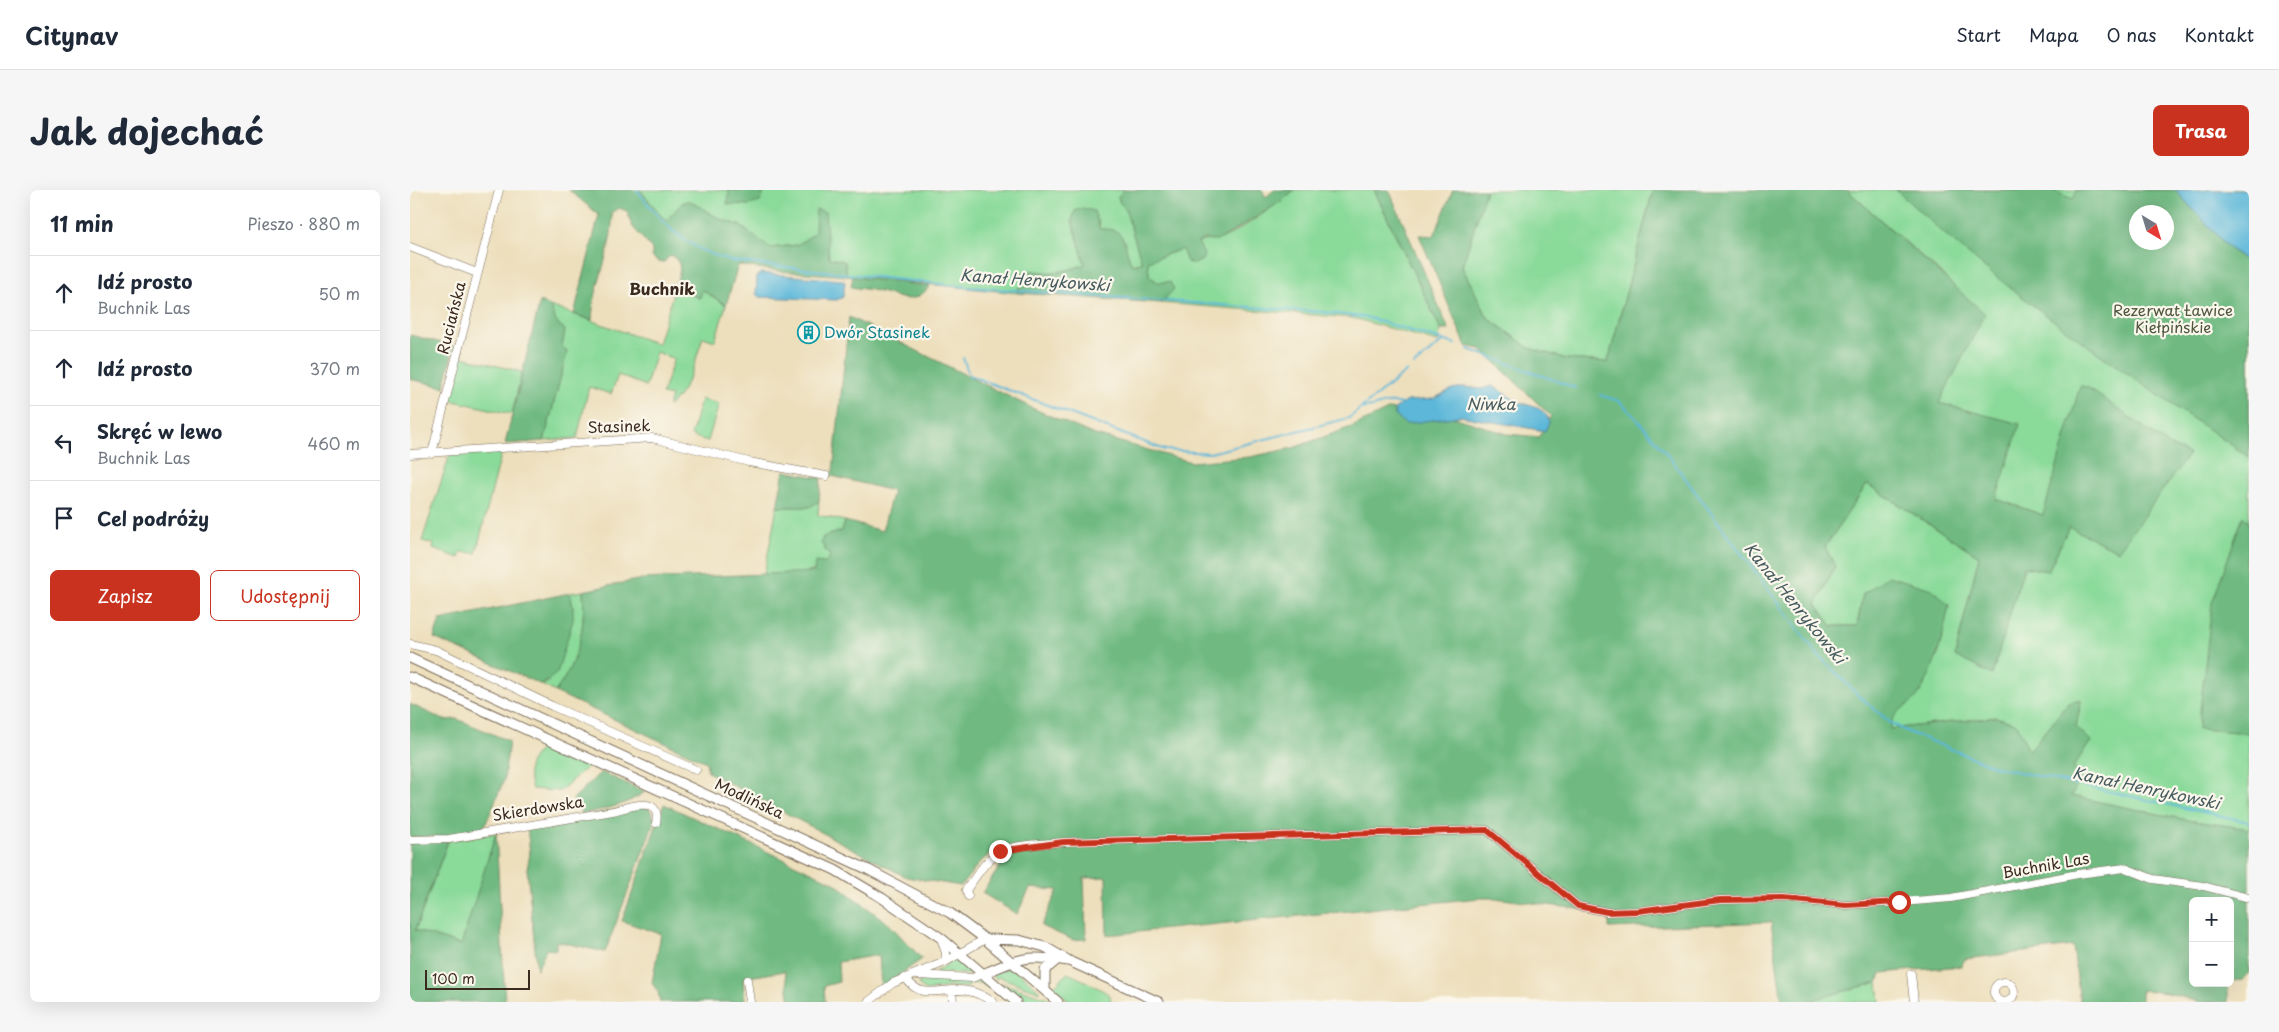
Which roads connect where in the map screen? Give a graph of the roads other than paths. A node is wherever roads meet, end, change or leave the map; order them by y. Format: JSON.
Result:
{"nodes":[{"id":1,"x":499,"y":190,"type":"edge"},
{"id":2,"x":410,"y":247,"type":"edge"},
{"id":3,"x":477,"y":273,"type":"junction"},
{"id":4,"x":432,"y":453,"type":"junction"},
{"id":5,"x":410,"y":454,"type":"edge"},
{"id":6,"x":826,"y":476,"type":"dead end"},
{"id":7,"x":410,"y":644,"type":"edge"},
{"id":8,"x":424,"y":649,"type":"junction"},
{"id":9,"x":411,"y":658,"type":"edge"},
{"id":10,"x":428,"y":666,"type":"junction"},
{"id":11,"x":410,"y":677,"type":"edge"},
{"id":12,"x":696,"y":770,"type":"dead end"},
{"id":13,"x":656,"y":823,"type":"dead end"},
{"id":14,"x":410,"y":840,"type":"edge"},
{"id":15,"x":967,"y":893,"type":"dead end"},
{"id":16,"x":2249,"y":898,"type":"edge"},
{"id":17,"x":941,"y":938,"type":"junction"},
{"id":18,"x":986,"y":939,"type":"junction"},
{"id":19,"x":960,"y":953,"type":"junction"},
{"id":20,"x":1057,"y":960,"type":"junction"},
{"id":21,"x":1012,"y":961,"type":"junction"},
{"id":22,"x":944,"y":962,"type":"junction"},
{"id":23,"x":1071,"y":962,"type":"junction"},
{"id":24,"x":983,"y":974,"type":"junction"},
{"id":25,"x":1911,"y":974,"type":"dead end"},
{"id":26,"x":909,"y":976,"type":"junction"},
{"id":27,"x":747,"y":980,"type":"dead end"},
{"id":28,"x":1046,"y":989,"type":"junction"},
{"id":29,"x":952,"y":990,"type":"junction"},
{"id":30,"x":1153,"y":1001,"type":"edge"},
{"id":31,"x":750,"y":1002,"type":"edge"},
{"id":32,"x":868,"y":1002,"type":"edge"},
{"id":33,"x":953,"y":1002,"type":"edge"},
{"id":34,"x":993,"y":1002,"type":"edge"},
{"id":35,"x":1016,"y":1002,"type":"edge"},
{"id":36,"x":1058,"y":1002,"type":"edge"},
{"id":37,"x":1914,"y":1002,"type":"edge"}],
"edges":[{"from":1,"to":3,"type":"street","name":"Ruciańska"},
{"from":2,"to":3,"type":"street"},
{"from":3,"to":4,"type":"street","name":"Ruciańska"},
{"from":4,"to":5,"type":"street","name":"Stasinek"},
{"from":4,"to":6,"type":"street","name":"Stasinek"},
{"from":7,"to":8,"type":"street"},
{"from":8,"to":10,"type":"street"},
{"from":8,"to":12,"type":"street"},
{"from":9,"to":10,"type":"main road","name":"Modlińska"},
{"from":10,"to":18,"type":"main road","name":"Modlińska"},
{"from":11,"to":17,"type":"main road","name":"Modlińska"},
{"from":13,"to":14,"type":"street","name":"Skierdowska"},
{"from":15,"to":16,"type":"street","name":"Buchnik Las"},
{"from":17,"to":19,"type":"main road","name":"Modlińska"},
{"from":17,"to":22,"type":"street"},
{"from":18,"to":19,"type":"street"},
{"from":18,"to":21,"type":"main road","name":"Modlińska"},
{"from":18,"to":23,"type":"main road"},
{"from":19,"to":22,"type":"street"},
{"from":19,"to":24,"type":"main road","name":"Modlińska"},
{"from":20,"to":21,"type":"main road"},
{"from":20,"to":23,"type":"main road"},
{"from":20,"to":28,"type":"main road"},
{"from":21,"to":24,"type":"main road"},
{"from":21,"to":28,"type":"main road","name":"Modlińska"},
{"from":22,"to":26,"type":"street"},
{"from":23,"to":30,"type":"main road"},
{"from":24,"to":26,"type":"street"},
{"from":24,"to":35,"type":"main road","name":"Modlińska"},
{"from":25,"to":37,"type":"street"},
{"from":26,"to":29,"type":"street"},
{"from":26,"to":32,"type":"street"},
{"from":27,"to":31,"type":"street"},
{"from":28,"to":36,"type":"main road","name":"Modlińska"},
{"from":29,"to":33,"type":"street"},
{"from":29,"to":34,"type":"street"}]}
